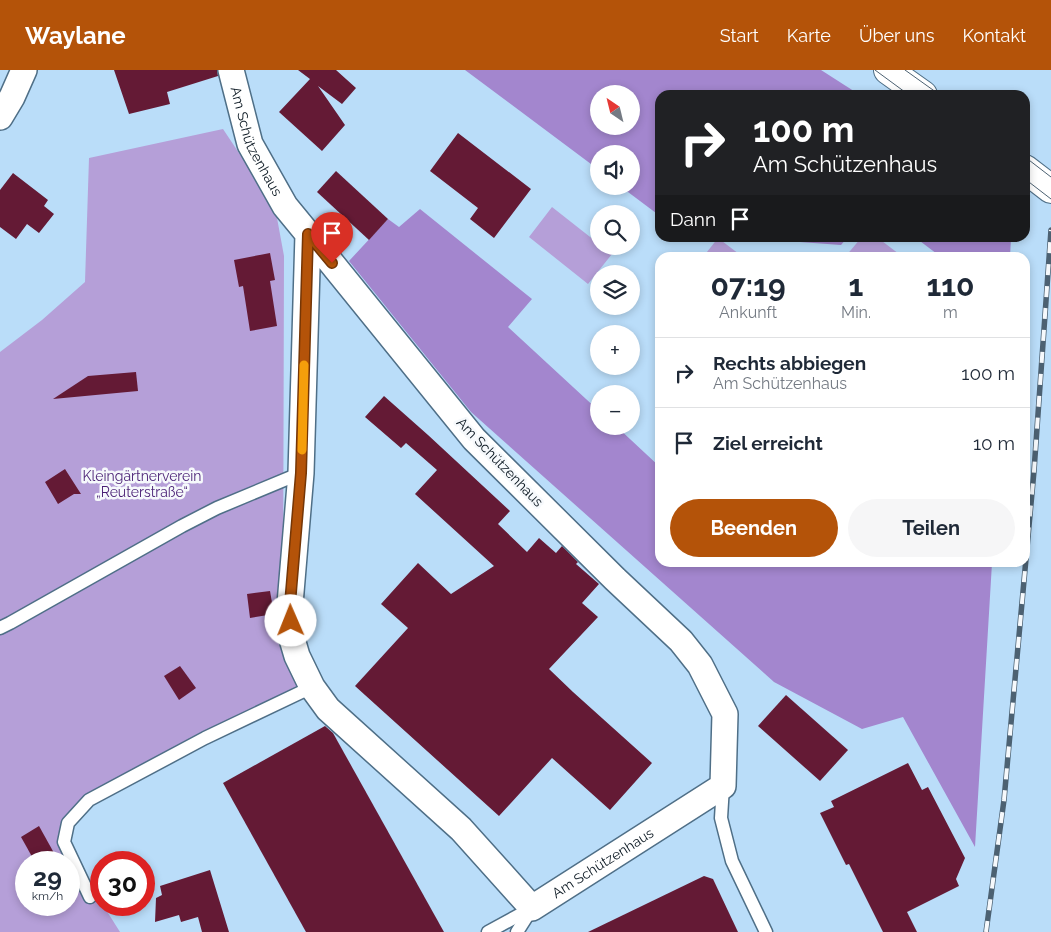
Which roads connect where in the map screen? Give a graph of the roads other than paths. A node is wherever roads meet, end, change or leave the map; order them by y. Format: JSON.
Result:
{"nodes":[{"id":1,"x":24,"y":70,"type":"edge"},
{"id":2,"x":231,"y":70,"type":"edge"},
{"id":3,"x":888,"y":70,"type":"edge"},
{"id":4,"x":916,"y":90,"type":"edge"},
{"id":5,"x":0,"y":117,"type":"edge"},
{"id":6,"x":1030,"y":173,"type":"edge"},
{"id":7,"x":1051,"y":189,"type":"edge"},
{"id":8,"x":308,"y":234,"type":"junction"},
{"id":9,"x":301,"y":473,"type":"junction"},
{"id":10,"x":0,"y":628,"type":"edge"},
{"id":11,"x":312,"y":687,"type":"junction"},
{"id":12,"x":723,"y":786,"type":"junction"},
{"id":13,"x":90,"y":897,"type":"dead end"},
{"id":14,"x":532,"y":908,"type":"junction"},
{"id":15,"x":488,"y":932,"type":"edge"},
{"id":16,"x":517,"y":932,"type":"edge"},
{"id":17,"x":766,"y":932,"type":"edge"}],
"edges":[{"from":1,"to":5,"type":"street"},
{"from":2,"to":8,"type":"street","name":"Am Schützenhaus"},
{"from":3,"to":4,"type":"main road"},
{"from":6,"to":7,"type":"main road"},
{"from":8,"to":9,"type":"street"},
{"from":8,"to":12,"type":"street","name":"Am Schützenhaus"},
{"from":9,"to":10,"type":"lane"},
{"from":9,"to":11,"type":"street"},
{"from":11,"to":13,"type":"lane"},
{"from":11,"to":14,"type":"street"},
{"from":12,"to":14,"type":"street","name":"Am Schützenhaus"},
{"from":12,"to":17,"type":"lane"},
{"from":14,"to":15,"type":"lane"},
{"from":14,"to":16,"type":"lane"}]}
